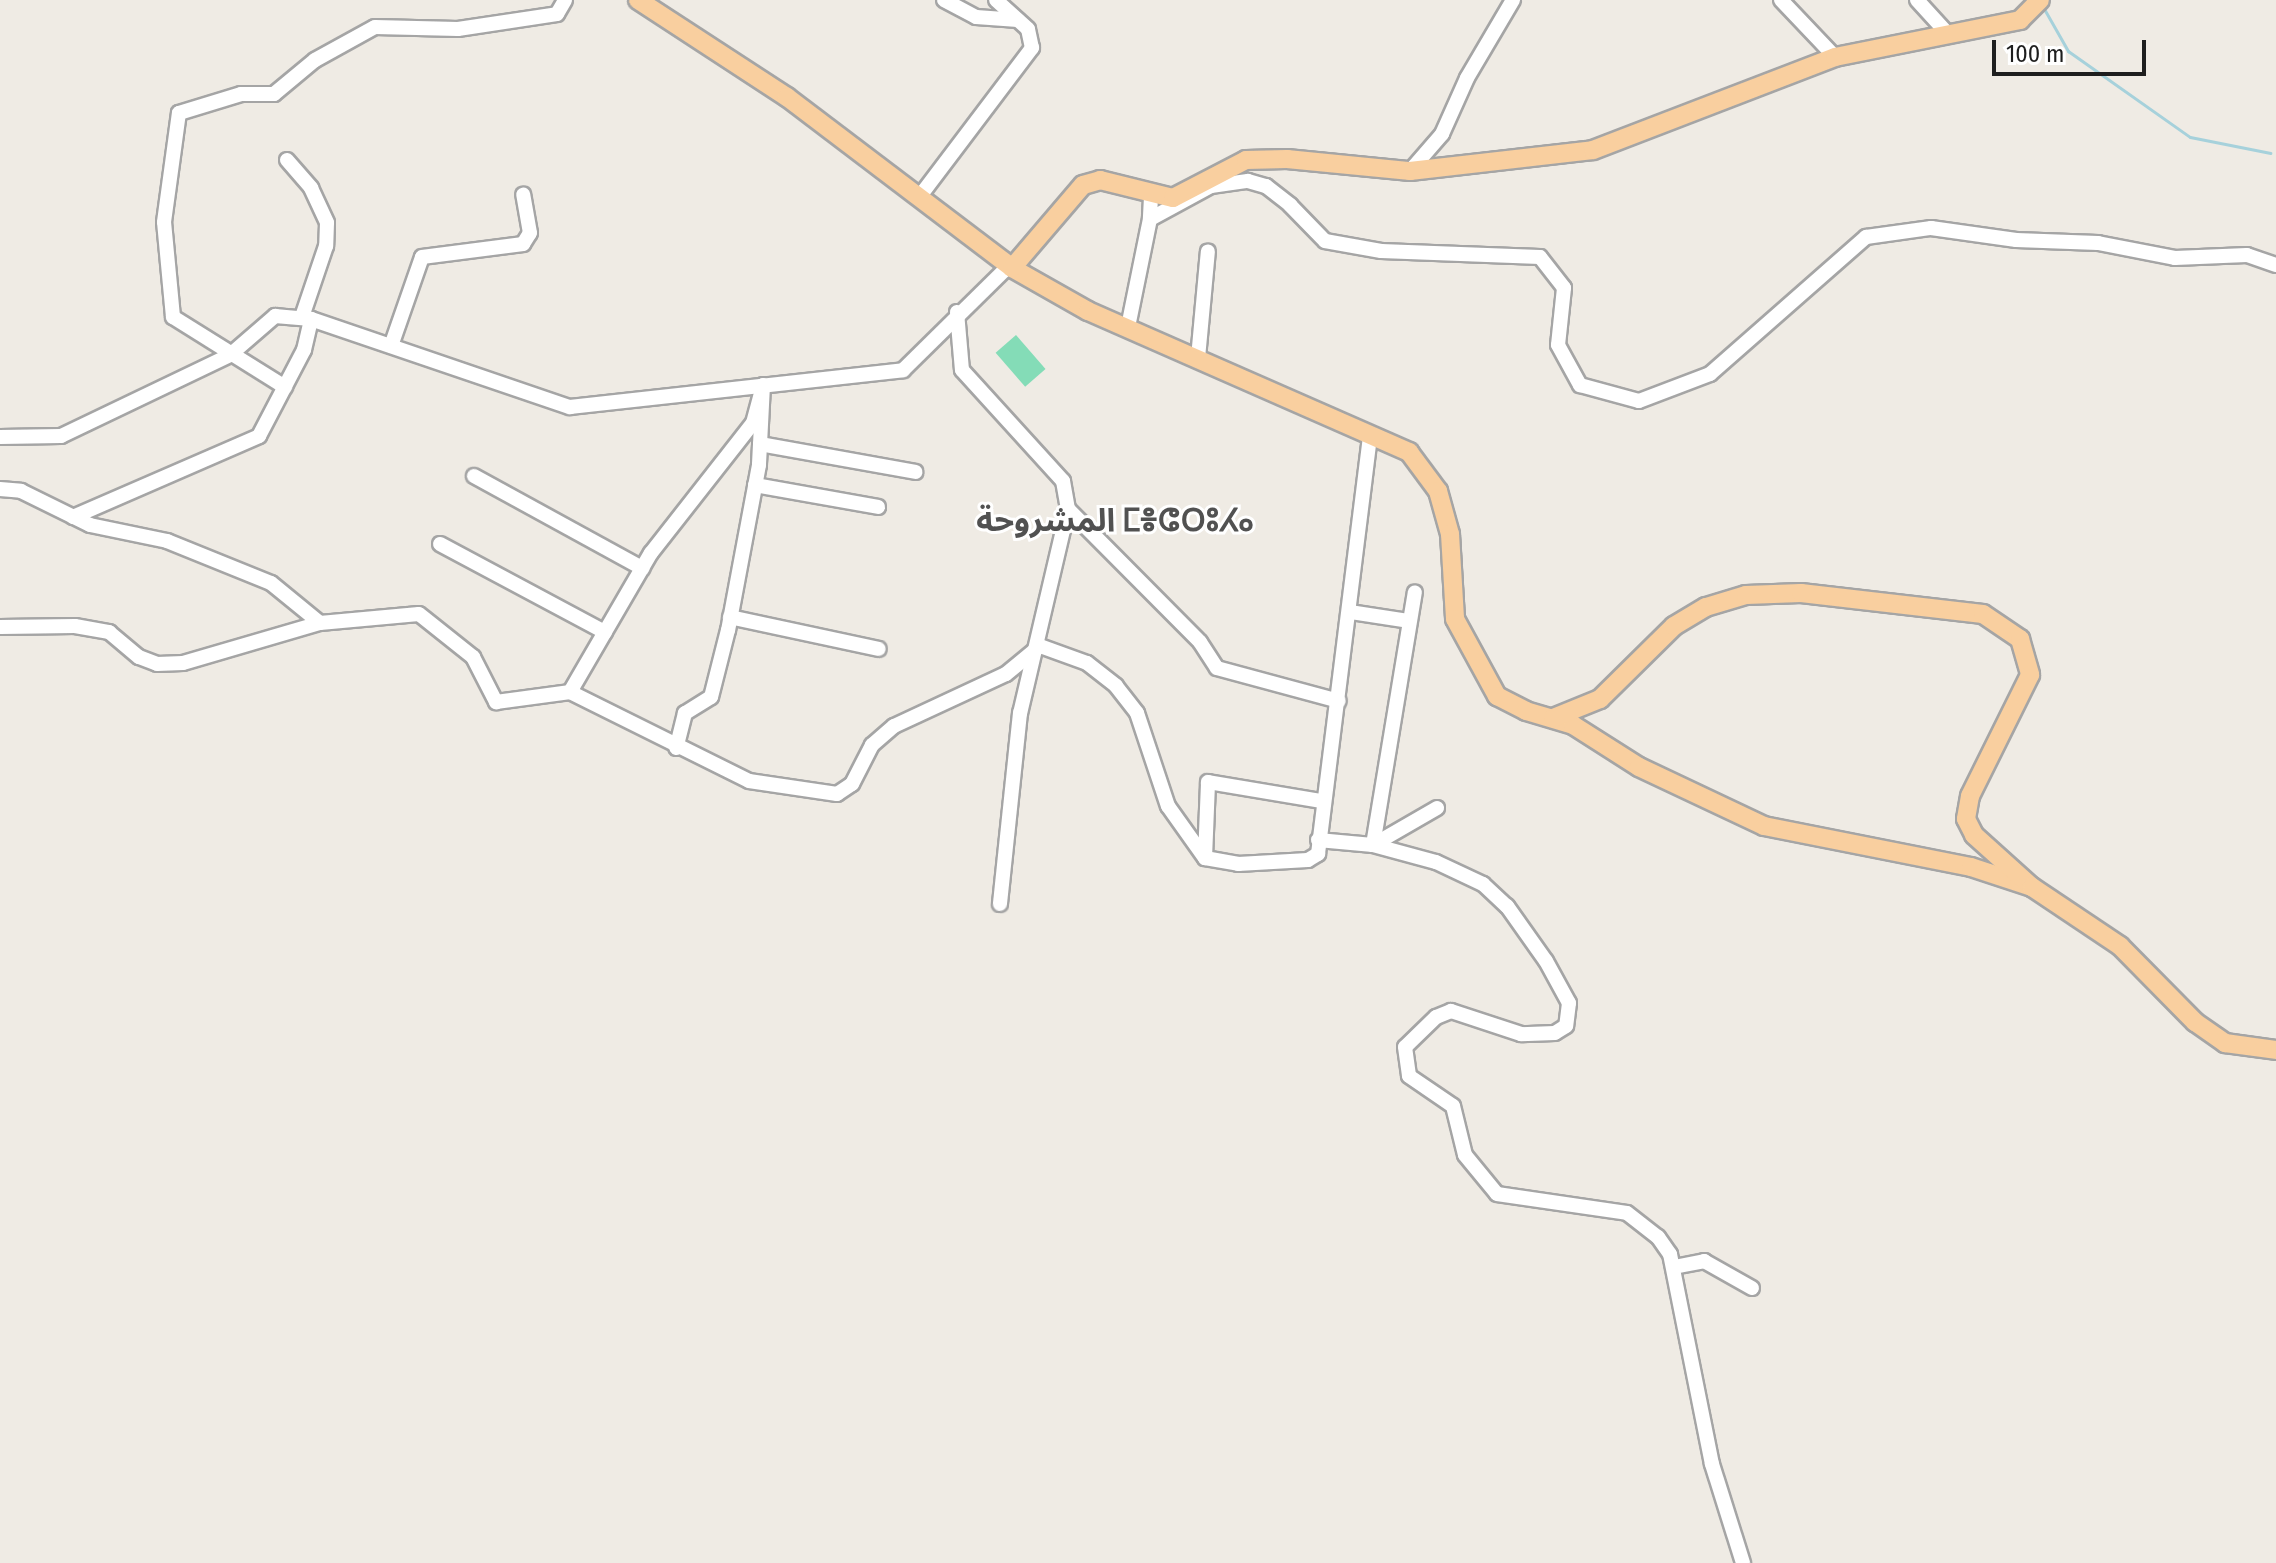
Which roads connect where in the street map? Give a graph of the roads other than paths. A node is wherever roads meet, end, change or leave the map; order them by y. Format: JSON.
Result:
{"nodes":[{"id":1,"x":565,"y":0,"type":"edge"},
{"id":2,"x":638,"y":0,"type":"edge"},
{"id":3,"x":944,"y":0,"type":"edge"},
{"id":4,"x":996,"y":0,"type":"edge"},
{"id":5,"x":1513,"y":0,"type":"edge"},
{"id":6,"x":1781,"y":0,"type":"edge"},
{"id":7,"x":1917,"y":0,"type":"edge"},
{"id":8,"x":2040,"y":0,"type":"edge"},
{"id":9,"x":1018,"y":20,"type":"junction"},
{"id":10,"x":1948,"y":34,"type":"junction"},
{"id":11,"x":1835,"y":57,"type":"junction"},
{"id":12,"x":287,"y":160,"type":"dead end"},
{"id":13,"x":1410,"y":171,"type":"junction"},
{"id":14,"x":523,"y":195,"type":"dead end"},
{"id":15,"x":920,"y":196,"type":"junction"},
{"id":16,"x":1151,"y":197,"type":"junction"},
{"id":17,"x":1150,"y":219,"type":"junction"},
{"id":18,"x":1208,"y":251,"type":"dead end"},
{"id":19,"x":2276,"y":265,"type":"edge"},
{"id":20,"x":1010,"y":267,"type":"junction"},
{"id":21,"x":957,"y":312,"type":"junction"},
{"id":22,"x":306,"y":318,"type":"junction"},
{"id":23,"x":1128,"y":327,"type":"junction"},
{"id":24,"x":391,"y":346,"type":"junction"},
{"id":25,"x":230,"y":355,"type":"junction"},
{"id":26,"x":1198,"y":358,"type":"junction"},
{"id":27,"x":763,"y":385,"type":"junction"},
{"id":28,"x":285,"y":387,"type":"junction"},
{"id":29,"x":1370,"y":435,"type":"junction"},
{"id":30,"x":0,"y":437,"type":"edge"},
{"id":31,"x":760,"y":444,"type":"junction"},
{"id":32,"x":915,"y":472,"type":"dead end"},
{"id":33,"x":474,"y":476,"type":"dead end"},
{"id":34,"x":755,"y":485,"type":"junction"},
{"id":35,"x":0,"y":489,"type":"edge"},
{"id":36,"x":878,"y":507,"type":"dead end"},
{"id":37,"x":1068,"y":509,"type":"junction"},
{"id":38,"x":73,"y":517,"type":"junction"},
{"id":39,"x":440,"y":544,"type":"dead end"},
{"id":40,"x":642,"y":568,"type":"junction"},
{"id":41,"x":1415,"y":592,"type":"dead end"},
{"id":42,"x":1350,"y":612,"type":"junction"},
{"id":43,"x":730,"y":617,"type":"junction"},
{"id":44,"x":1409,"y":621,"type":"junction"},
{"id":45,"x":320,"y":623,"type":"junction"},
{"id":46,"x":0,"y":627,"type":"edge"},
{"id":47,"x":605,"y":632,"type":"junction"},
{"id":48,"x":1040,"y":646,"type":"junction"},
{"id":49,"x":879,"y":649,"type":"dead end"},
{"id":50,"x":570,"y":692,"type":"junction"},
{"id":51,"x":1339,"y":701,"type":"junction"},
{"id":52,"x":1551,"y":719,"type":"junction"},
{"id":53,"x":676,"y":748,"type":"junction"},
{"id":54,"x":1322,"y":801,"type":"junction"},
{"id":55,"x":1437,"y":808,"type":"dead end"},
{"id":56,"x":1318,"y":840,"type":"junction"},
{"id":57,"x":1373,"y":845,"type":"junction"},
{"id":58,"x":1205,"y":858,"type":"junction"},
{"id":59,"x":2032,"y":887,"type":"junction"},
{"id":60,"x":1000,"y":904,"type":"dead end"},
{"id":61,"x":2276,"y":1050,"type":"edge"},
{"id":62,"x":1674,"y":1267,"type":"junction"},
{"id":63,"x":1752,"y":1288,"type":"dead end"},
{"id":64,"x":1743,"y":1563,"type":"edge"}],
"edges":[{"from":1,"to":25,"type":"street"},
{"from":2,"to":15,"type":"main road"},
{"from":3,"to":9,"type":"street"},
{"from":4,"to":9,"type":"street"},
{"from":5,"to":13,"type":"street"},
{"from":6,"to":11,"type":"street"},
{"from":7,"to":10,"type":"street"},
{"from":8,"to":10,"type":"main road"},
{"from":9,"to":15,"type":"street"},
{"from":10,"to":11,"type":"main road"},
{"from":11,"to":13,"type":"main road"},
{"from":12,"to":22,"type":"street"},
{"from":13,"to":16,"type":"main road"},
{"from":14,"to":24,"type":"street"},
{"from":15,"to":20,"type":"main road"},
{"from":16,"to":17,"type":"street"},
{"from":16,"to":20,"type":"main road"},
{"from":17,"to":19,"type":"street"},
{"from":17,"to":23,"type":"street"},
{"from":18,"to":26,"type":"street"},
{"from":20,"to":21,"type":"street"},
{"from":20,"to":23,"type":"main road"},
{"from":21,"to":27,"type":"street"},
{"from":21,"to":37,"type":"street"},
{"from":22,"to":24,"type":"street"},
{"from":22,"to":25,"type":"street"},
{"from":22,"to":28,"type":"street"},
{"from":23,"to":26,"type":"main road"},
{"from":24,"to":27,"type":"street"},
{"from":25,"to":28,"type":"street"},
{"from":25,"to":30,"type":"street"},
{"from":26,"to":29,"type":"main road"},
{"from":27,"to":31,"type":"street"},
{"from":27,"to":40,"type":"street"},
{"from":28,"to":38,"type":"street"},
{"from":29,"to":42,"type":"street"},
{"from":29,"to":52,"type":"main road"},
{"from":31,"to":32,"type":"street"},
{"from":31,"to":34,"type":"street"},
{"from":33,"to":40,"type":"street"},
{"from":34,"to":36,"type":"street"},
{"from":34,"to":43,"type":"street"},
{"from":35,"to":38,"type":"street"},
{"from":37,"to":48,"type":"street"},
{"from":37,"to":51,"type":"street"},
{"from":38,"to":45,"type":"street"},
{"from":39,"to":47,"type":"street"},
{"from":40,"to":47,"type":"street"},
{"from":41,"to":44,"type":"street"},
{"from":42,"to":44,"type":"street"},
{"from":42,"to":51,"type":"street"},
{"from":43,"to":49,"type":"street"},
{"from":43,"to":53,"type":"street"},
{"from":44,"to":57,"type":"street"},
{"from":45,"to":46,"type":"street"},
{"from":45,"to":50,"type":"street"},
{"from":47,"to":50,"type":"street"},
{"from":48,"to":53,"type":"street"},
{"from":48,"to":58,"type":"street"},
{"from":48,"to":60,"type":"street"},
{"from":50,"to":53,"type":"street"},
{"from":51,"to":54,"type":"street"},
{"from":52,"to":59,"type":"main road"},
{"from":52,"to":59,"type":"main road"},
{"from":54,"to":56,"type":"street"},
{"from":54,"to":58,"type":"street"},
{"from":55,"to":57,"type":"street"},
{"from":56,"to":57,"type":"street"},
{"from":56,"to":58,"type":"street"},
{"from":57,"to":62,"type":"street"},
{"from":59,"to":61,"type":"main road"},
{"from":62,"to":63,"type":"street"},
{"from":62,"to":64,"type":"street"}]}
